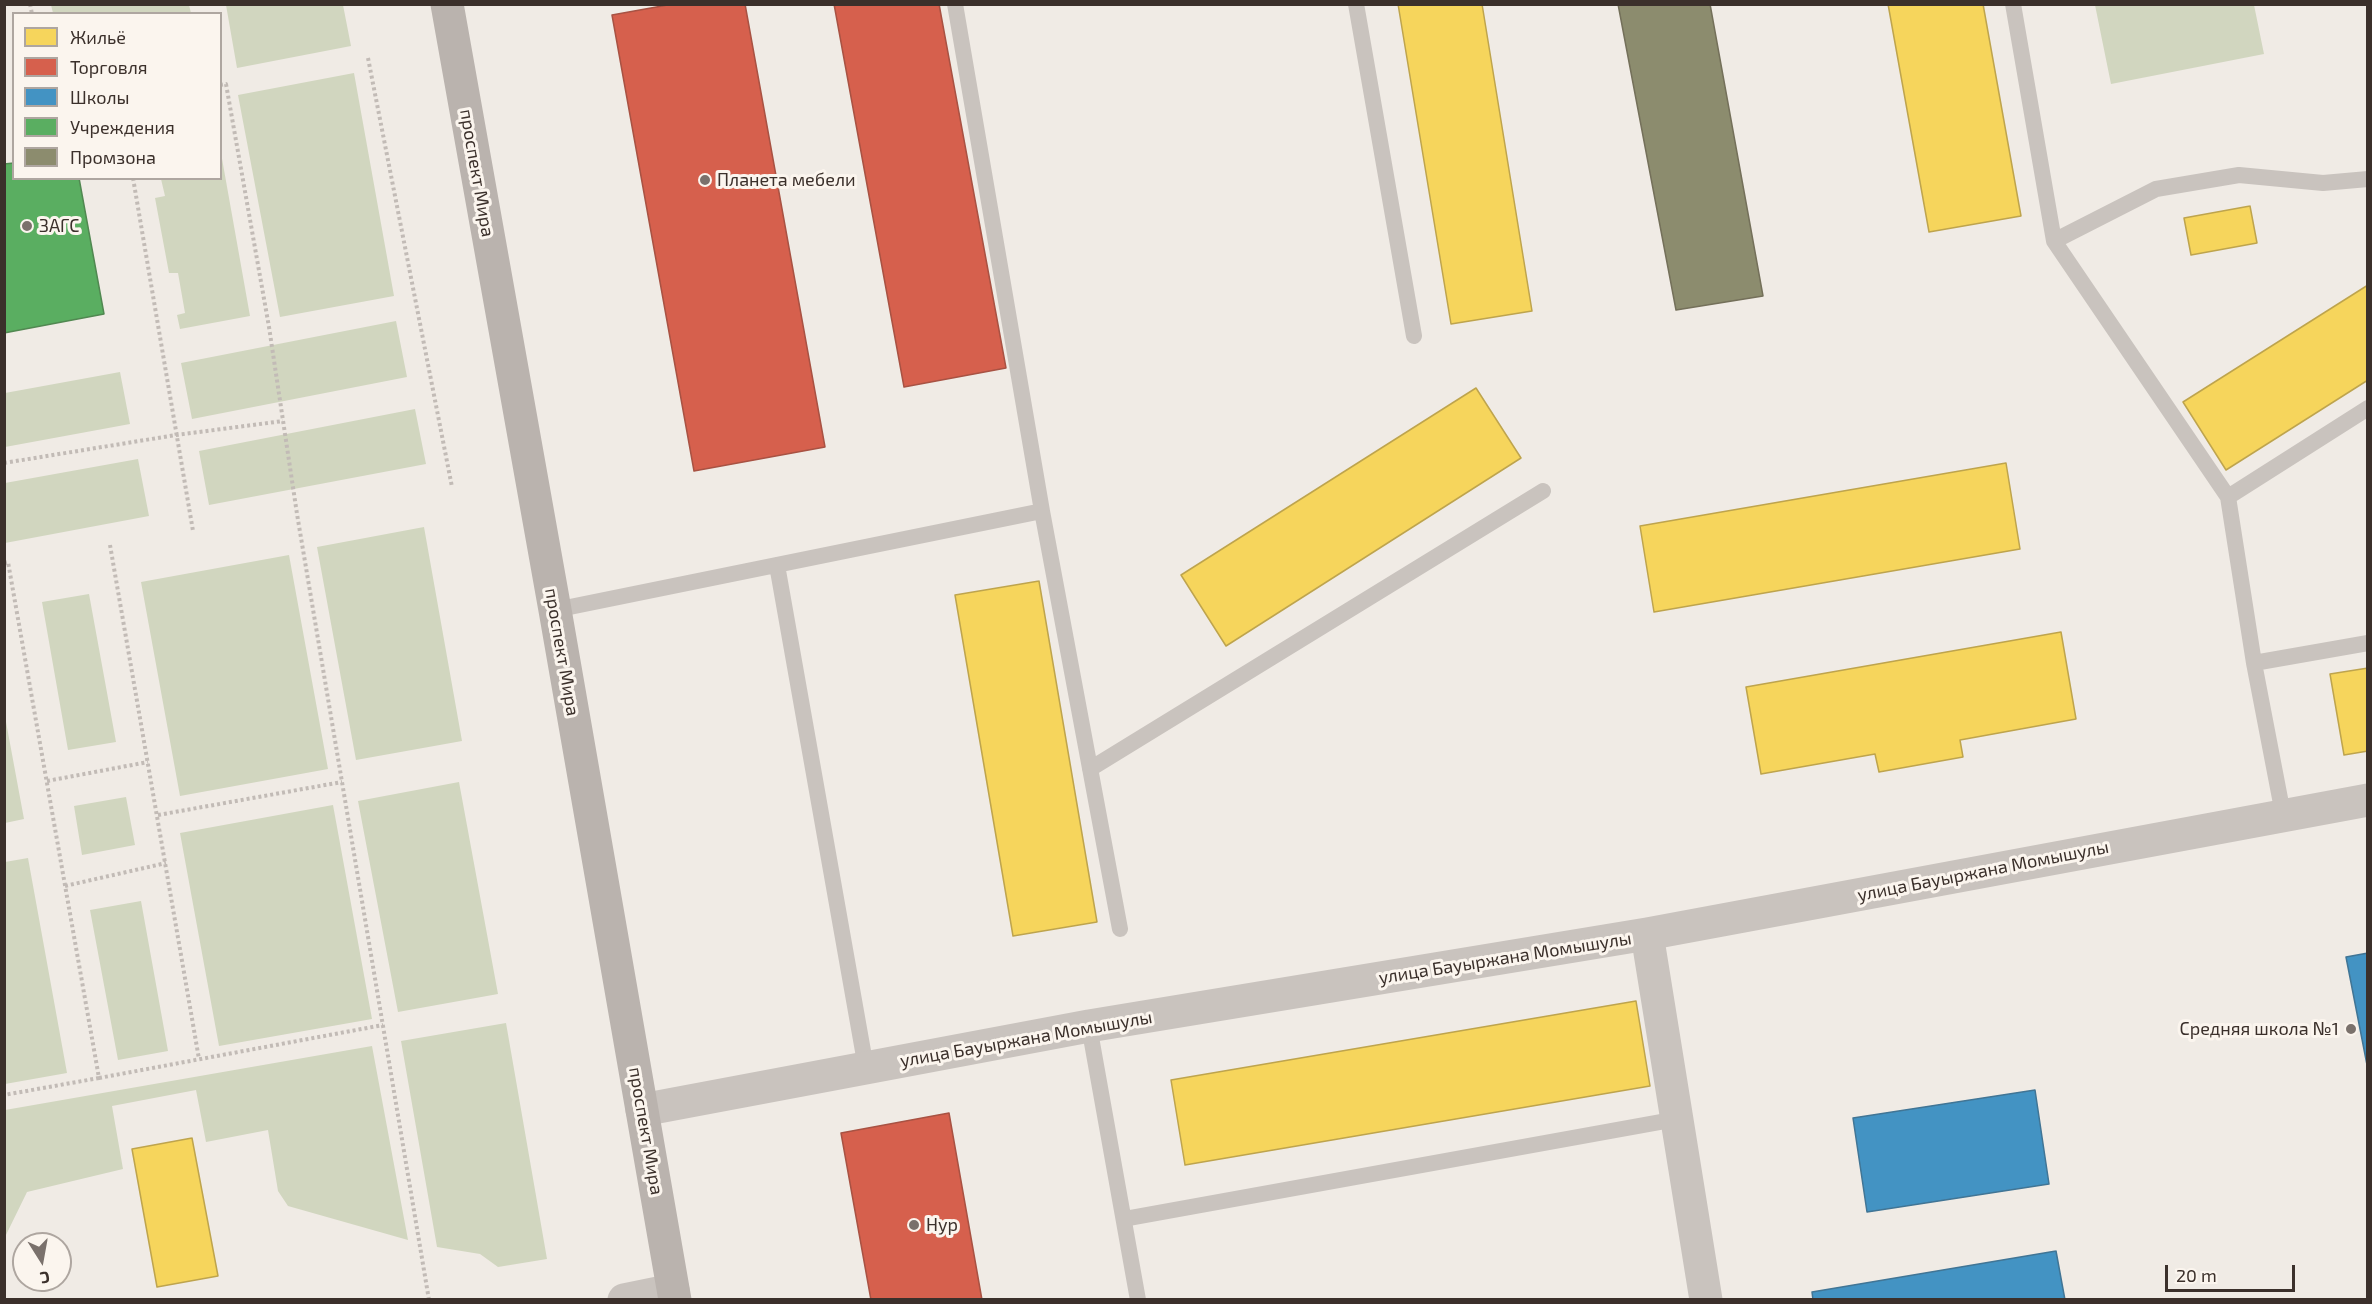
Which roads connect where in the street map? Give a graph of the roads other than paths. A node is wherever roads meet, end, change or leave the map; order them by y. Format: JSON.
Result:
{"nodes":[{"id":1,"x":447,"y":4,"type":"edge"},
{"id":2,"x":955,"y":4,"type":"edge"},
{"id":3,"x":1356,"y":4,"type":"edge"},
{"id":4,"x":2013,"y":4,"type":"edge"},
{"id":5,"x":2367,"y":179,"type":"edge"},
{"id":6,"x":2054,"y":241,"type":"junction"},
{"id":7,"x":1414,"y":336,"type":"dead end"},
{"id":8,"x":2367,"y":408,"type":"edge"},
{"id":9,"x":1543,"y":491,"type":"dead end"},
{"id":10,"x":2228,"y":497,"type":"junction"},
{"id":11,"x":1042,"y":511,"type":"junction"},
{"id":12,"x":777,"y":565,"type":"junction"},
{"id":13,"x":555,"y":610,"type":"junction"},
{"id":14,"x":2367,"y":643,"type":"edge"},
{"id":15,"x":2254,"y":663,"type":"junction"},
{"id":16,"x":1090,"y":769,"type":"junction"},
{"id":17,"x":2367,"y":800,"type":"edge"},
{"id":18,"x":2283,"y":814,"type":"junction"},
{"id":19,"x":1120,"y":929,"type":"dead end"},
{"id":20,"x":1647,"y":934,"type":"junction"},
{"id":21,"x":1089,"y":1026,"type":"junction"},
{"id":22,"x":866,"y":1068,"type":"junction"},
{"id":23,"x":642,"y":1110,"type":"junction"},
{"id":24,"x":1677,"y":1119,"type":"junction"},
{"id":25,"x":1124,"y":1219,"type":"junction"},
{"id":26,"x":674,"y":1295,"type":"edge"},
{"id":27,"x":624,"y":1299,"type":"edge"},
{"id":28,"x":1138,"y":1299,"type":"edge"},
{"id":29,"x":1706,"y":1299,"type":"edge"}],
"edges":[{"from":1,"to":13,"type":"main road","name":"проспект Мира"},
{"from":2,"to":11,"type":"lane"},
{"from":3,"to":7,"type":"lane"},
{"from":4,"to":6,"type":"lane"},
{"from":5,"to":6,"type":"lane"},
{"from":6,"to":10,"type":"lane"},
{"from":8,"to":10,"type":"lane"},
{"from":9,"to":16,"type":"lane"},
{"from":10,"to":15,"type":"lane"},
{"from":11,"to":12,"type":"lane"},
{"from":11,"to":16,"type":"lane"},
{"from":12,"to":13,"type":"lane"},
{"from":12,"to":22,"type":"lane"},
{"from":13,"to":23,"type":"main road","name":"проспект Мира"},
{"from":14,"to":15,"type":"lane"},
{"from":15,"to":18,"type":"lane"},
{"from":16,"to":19,"type":"lane"},
{"from":17,"to":18,"type":"street","name":"улица Бауыржана Момышулы"},
{"from":18,"to":20,"type":"street","name":"улица Бауыржана Момышулы"},
{"from":20,"to":21,"type":"street","name":"улица Бауыржана Момышулы"},
{"from":20,"to":24,"type":"street"},
{"from":21,"to":22,"type":"street","name":"улица Бауыржана Момышулы"},
{"from":21,"to":25,"type":"lane"},
{"from":22,"to":23,"type":"street","name":"улица Бауыржана Момышулы"},
{"from":23,"to":26,"type":"main road","name":"проспект Мира"},
{"from":24,"to":25,"type":"lane"},
{"from":24,"to":29,"type":"street"},
{"from":25,"to":28,"type":"lane"},
{"from":26,"to":27,"type":"street"}]}
